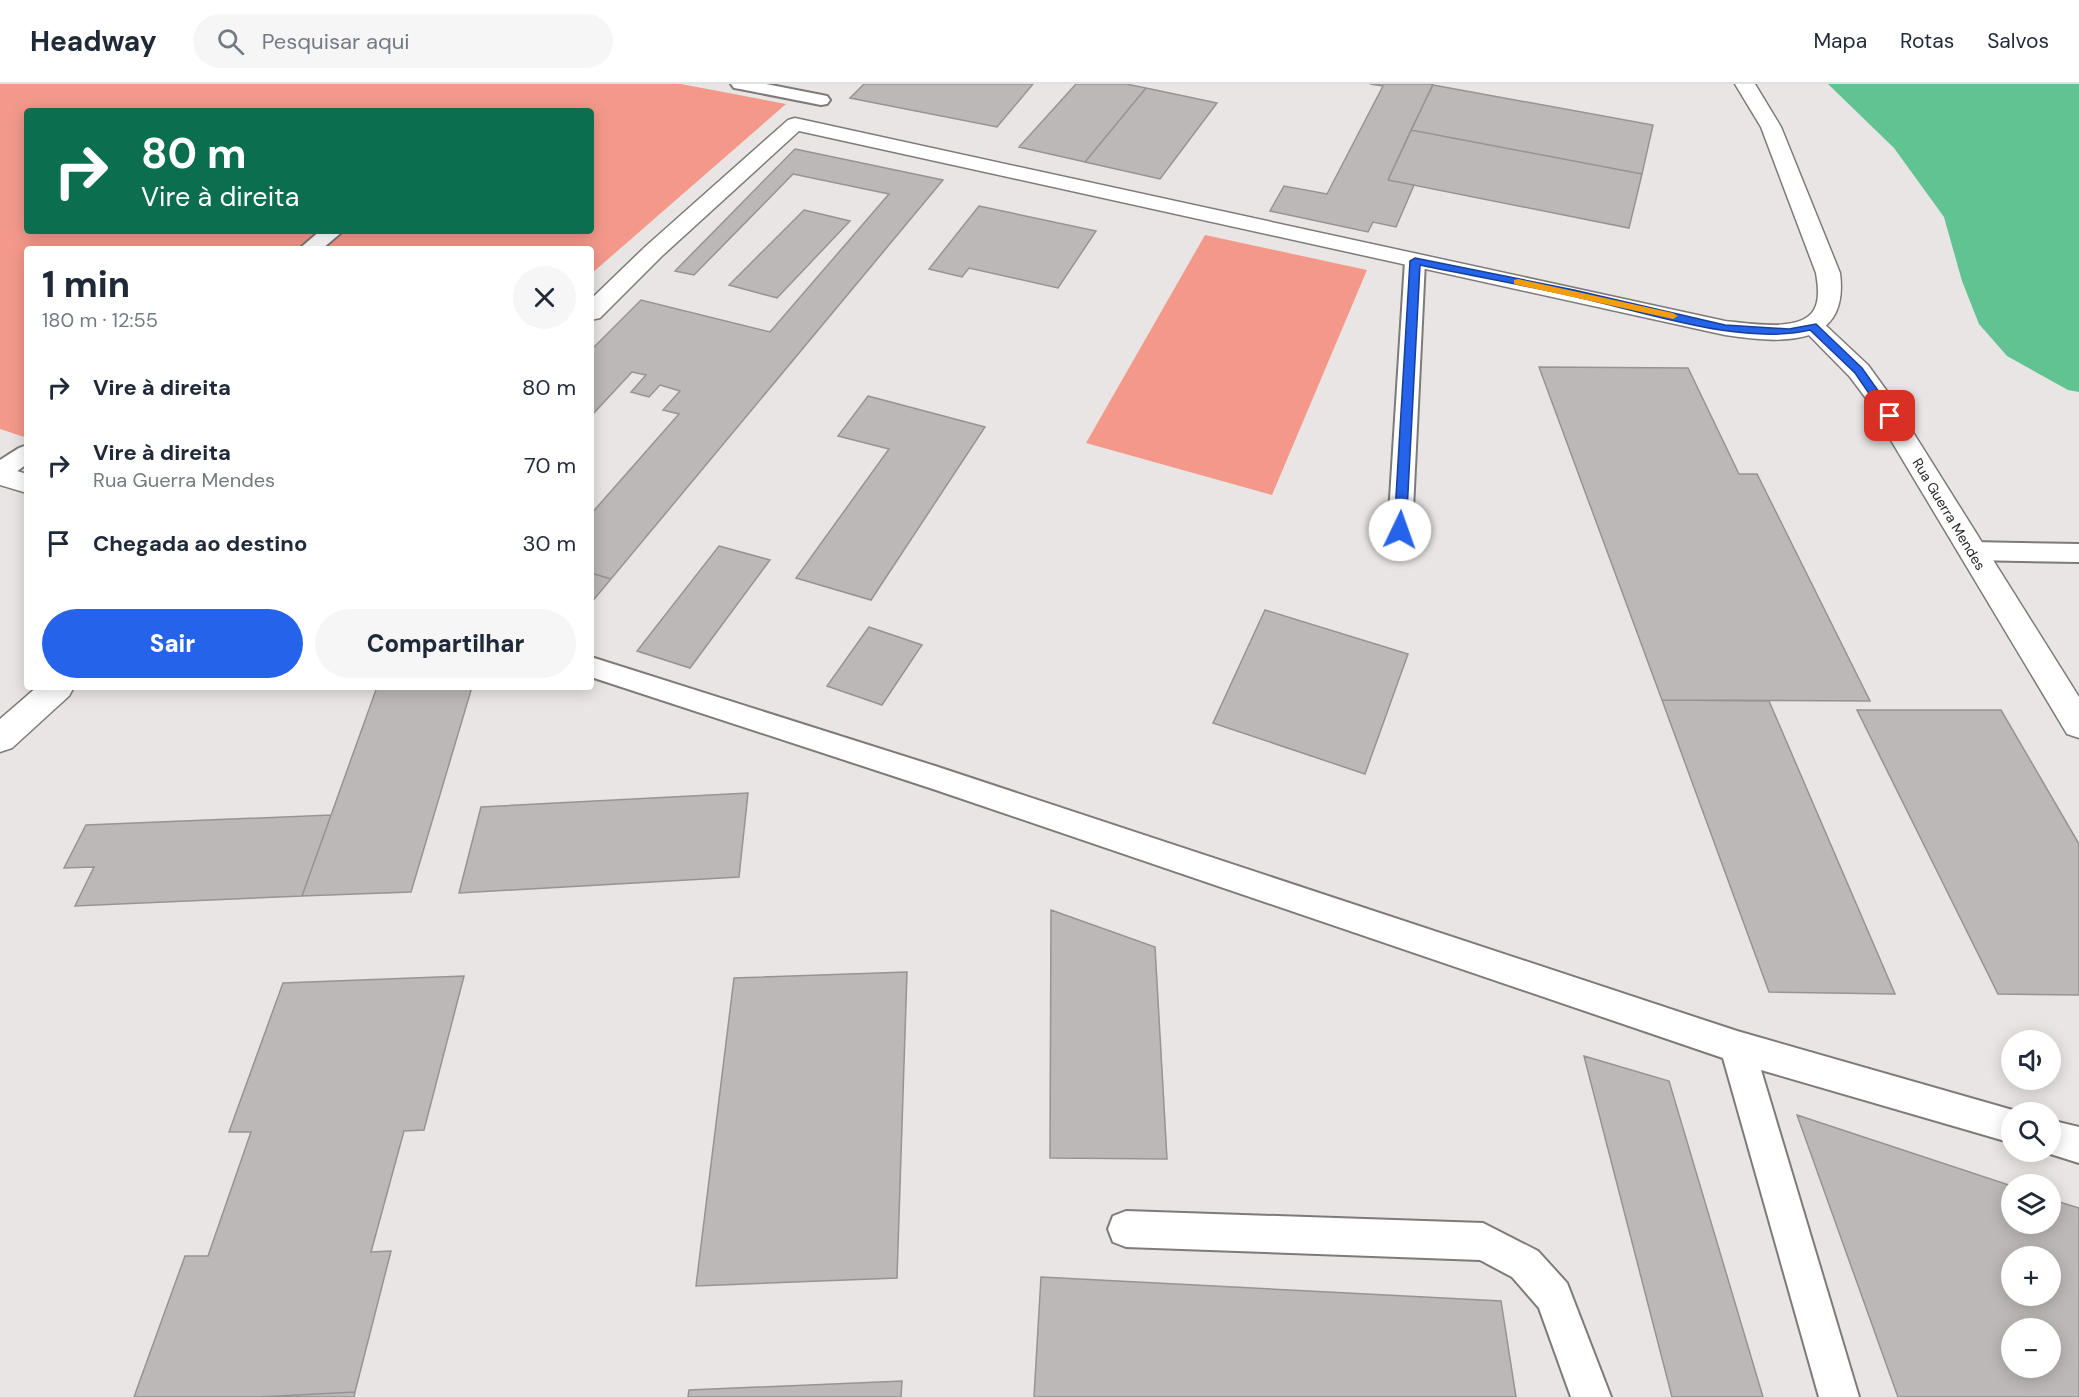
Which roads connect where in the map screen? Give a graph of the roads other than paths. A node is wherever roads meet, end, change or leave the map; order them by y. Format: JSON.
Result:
{"nodes":[{"id":1,"x":740,"y":84,"type":"edge"},
{"id":2,"x":836,"y":84,"type":"edge"},
{"id":3,"x":1745,"y":84,"type":"edge"},
{"id":4,"x":820,"y":100,"type":"junction"},
{"id":5,"x":795,"y":124,"type":"junction"},
{"id":6,"x":329,"y":234,"type":"edge"},
{"id":7,"x":313,"y":246,"type":"edge"},
{"id":8,"x":1415,"y":261,"type":"junction"},
{"id":9,"x":594,"y":311,"type":"edge"},
{"id":10,"x":1812,"y":326,"type":"junction"},
{"id":11,"x":24,"y":455,"type":"edge"},
{"id":12,"x":0,"y":474,"type":"edge"},
{"id":13,"x":24,"y":483,"type":"edge"},
{"id":14,"x":1400,"y":530,"type":"dead end"},
{"id":15,"x":1971,"y":551,"type":"junction"},
{"id":16,"x":2079,"y":553,"type":"edge"},
{"id":17,"x":594,"y":668,"type":"edge"},
{"id":18,"x":55,"y":690,"type":"edge"},
{"id":19,"x":2079,"y":724,"type":"edge"},
{"id":20,"x":0,"y":739,"type":"edge"},
{"id":21,"x":1737,"y":1047,"type":"junction"},
{"id":22,"x":2001,"y":1122,"type":"edge"},
{"id":23,"x":2061,"y":1140,"type":"edge"},
{"id":24,"x":2079,"y":1145,"type":"edge"},
{"id":25,"x":1126,"y":1229,"type":"dead end"},
{"id":26,"x":1591,"y":1397,"type":"edge"},
{"id":27,"x":1839,"y":1397,"type":"edge"}],
"edges":[{"from":1,"to":4,"type":"lane"},
{"from":2,"to":4,"type":"lane"},
{"from":3,"to":10,"type":"street"},
{"from":4,"to":5,"type":"lane"},
{"from":5,"to":8,"type":"street"},
{"from":5,"to":9,"type":"street"},
{"from":6,"to":7,"type":"lane"},
{"from":8,"to":10,"type":"street"},
{"from":8,"to":14,"type":"lane"},
{"from":10,"to":15,"type":"street","name":"Rua Guerra Mendes"},
{"from":11,"to":12,"type":"lane"},
{"from":12,"to":13,"type":"street"},
{"from":15,"to":16,"type":"lane"},
{"from":15,"to":19,"type":"street","name":"Rua Guerra Mendes"},
{"from":17,"to":21,"type":"lane"},
{"from":18,"to":20,"type":"street"},
{"from":21,"to":22,"type":"lane"},
{"from":21,"to":27,"type":"lane"},
{"from":23,"to":24,"type":"lane"},
{"from":25,"to":26,"type":"lane"}]}
